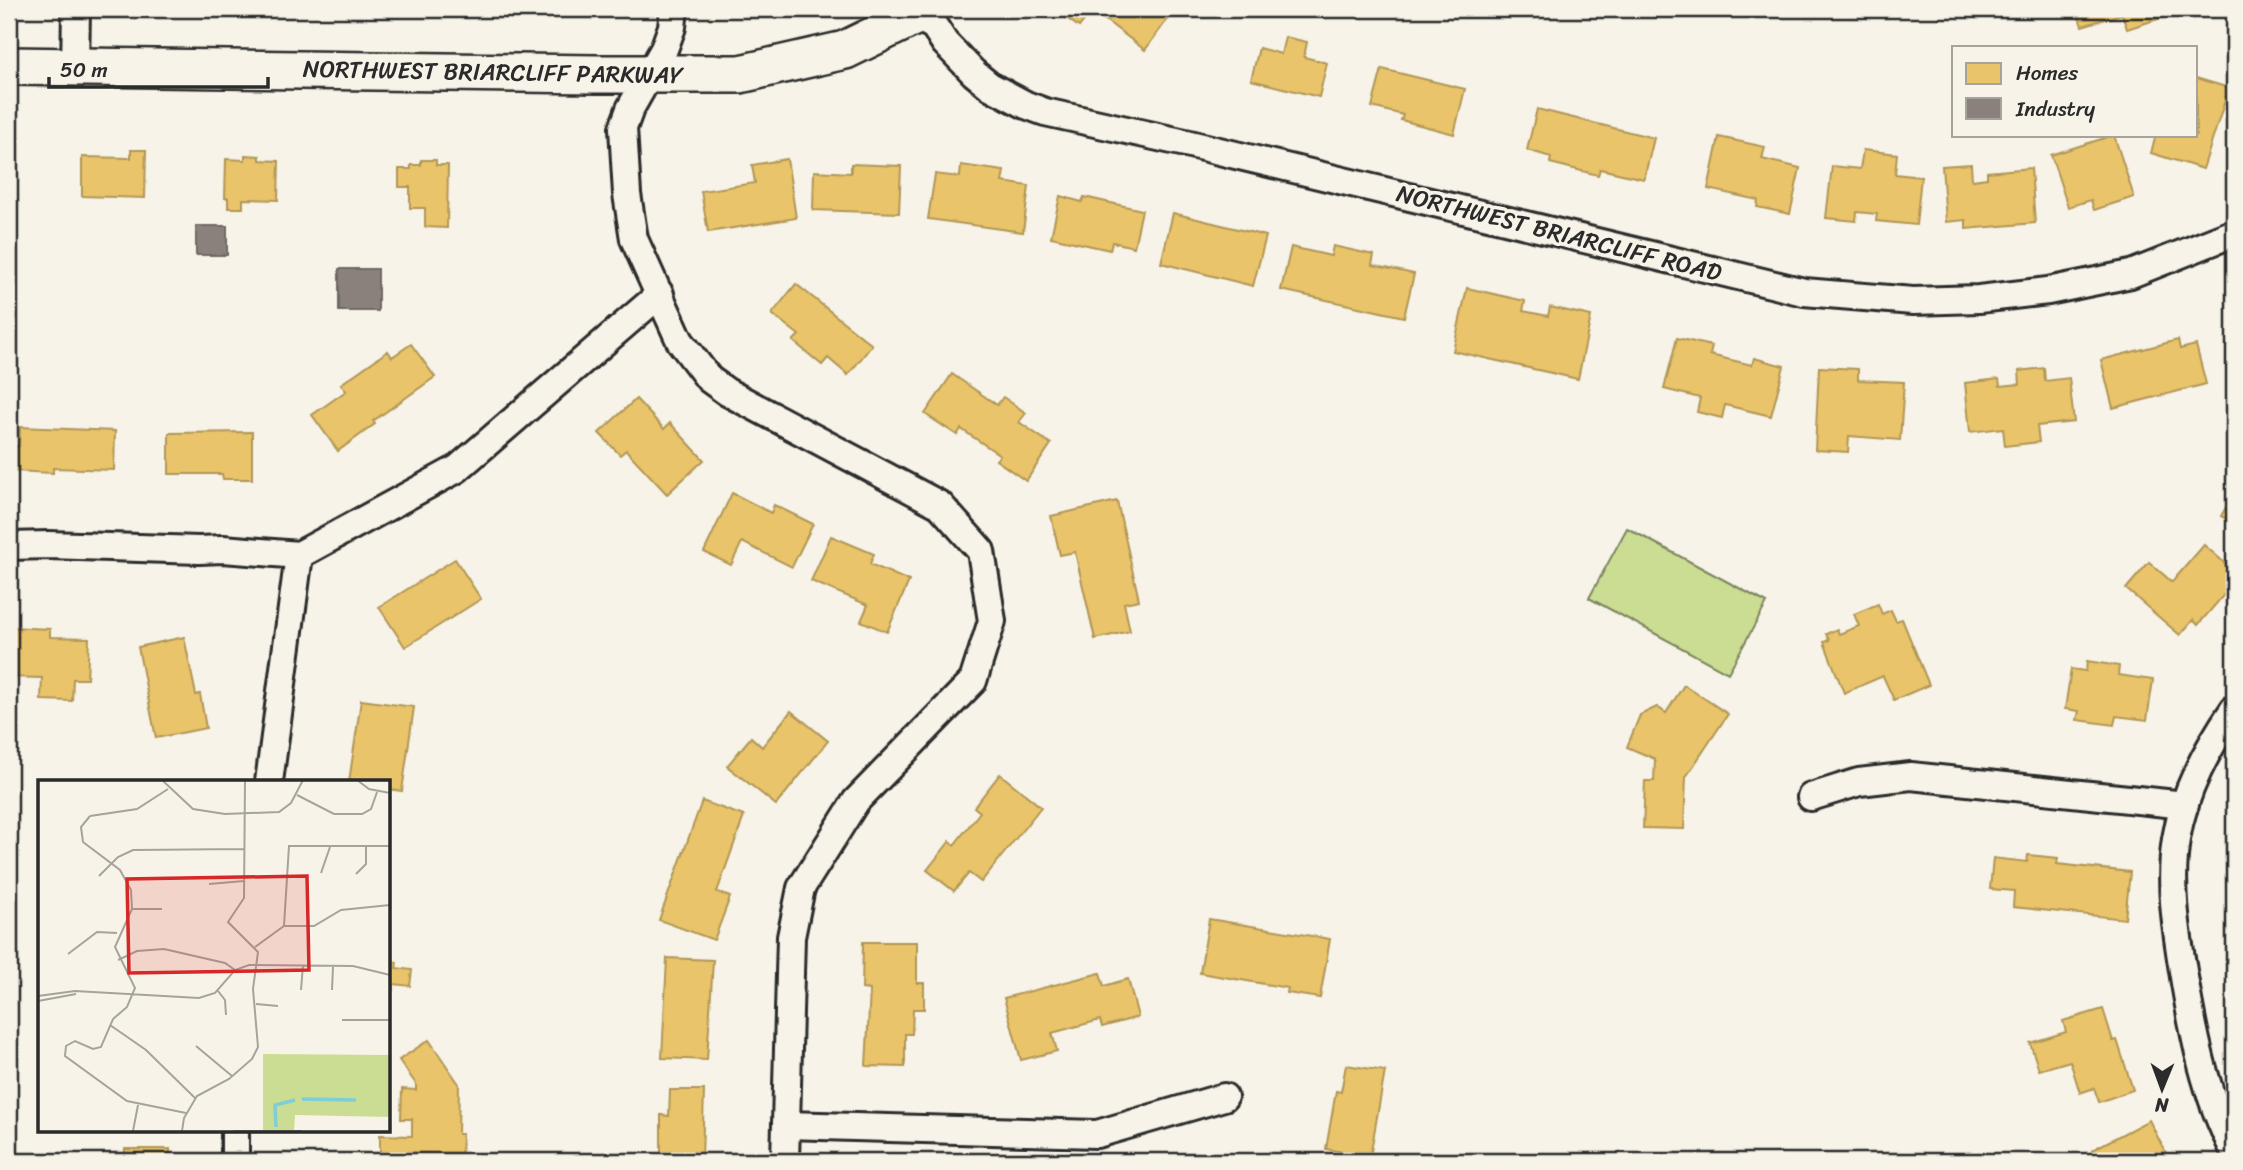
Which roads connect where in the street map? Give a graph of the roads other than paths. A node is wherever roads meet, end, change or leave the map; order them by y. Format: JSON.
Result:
{"nodes":[{"id":1,"x":76,"y":9,"type":"edge"},
{"id":2,"x":674,"y":9,"type":"edge"},
{"id":3,"x":918,"y":12,"type":"edge"},
{"id":4,"x":9,"y":66,"type":"edge"},
{"id":5,"x":75,"y":68,"type":"junction"},
{"id":6,"x":649,"y":75,"type":"junction"},
{"id":7,"x":2234,"y":233,"type":"edge"},
{"id":8,"x":660,"y":293,"type":"junction"},
{"id":9,"x":9,"y":546,"type":"edge"},
{"id":10,"x":299,"y":555,"type":"junction"},
{"id":11,"x":2234,"y":709,"type":"edge"},
{"id":12,"x":269,"y":780,"type":"edge"},
{"id":13,"x":1811,"y":797,"type":"dead end"},
{"id":14,"x":2185,"y":805,"type":"junction"},
{"id":15,"x":1224,"y":1097,"type":"dead end"},
{"id":16,"x":786,"y":1125,"type":"junction"},
{"id":17,"x":235,"y":1132,"type":"edge"},
{"id":18,"x":2234,"y":1150,"type":"edge"},
{"id":19,"x":235,"y":1161,"type":"edge"},
{"id":20,"x":785,"y":1161,"type":"edge"}],
"edges":[{"from":1,"to":5,"type":"street"},
{"from":2,"to":6,"type":"street"},
{"from":3,"to":6,"type":"main road","name":"NORTHWEST BRIARCLIFF PARKWAY"},
{"from":3,"to":7,"type":"street","name":"NORTHWEST BRIARCLIFF ROAD"},
{"from":4,"to":5,"type":"main road","name":"NORTHWEST BRIARCLIFF PARKWAY"},
{"from":5,"to":6,"type":"main road","name":"NORTHWEST BRIARCLIFF PARKWAY"},
{"from":6,"to":8,"type":"street"},
{"from":8,"to":10,"type":"street"},
{"from":8,"to":16,"type":"street"},
{"from":9,"to":10,"type":"street"},
{"from":10,"to":12,"type":"street"},
{"from":11,"to":14,"type":"street"},
{"from":13,"to":14,"type":"street"},
{"from":14,"to":18,"type":"street"},
{"from":15,"to":16,"type":"street"},
{"from":16,"to":20,"type":"street"},
{"from":17,"to":19,"type":"street"}]}
